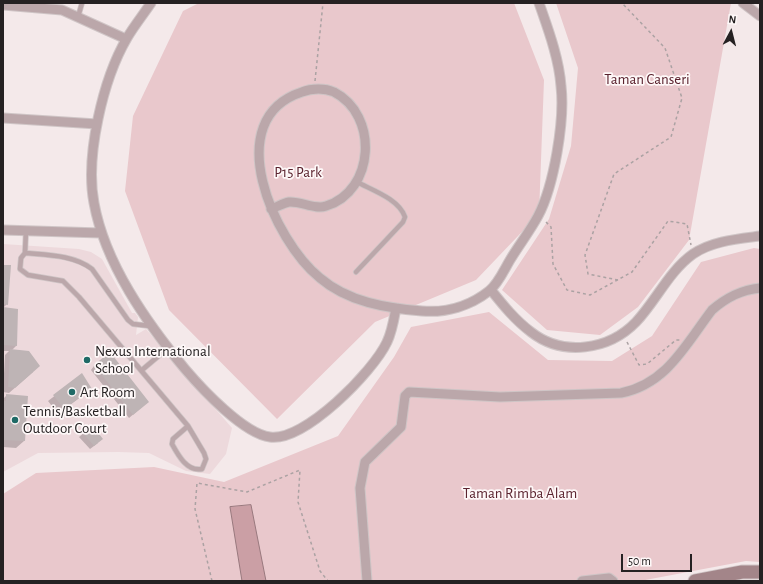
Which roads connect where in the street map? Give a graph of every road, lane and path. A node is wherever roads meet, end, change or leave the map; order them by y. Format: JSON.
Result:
{"nodes":[{"id":1,"x":82,"y":3,"type":"edge"},
{"id":2,"x":150,"y":3,"type":"edge"},
{"id":3,"x":323,"y":3,"type":"edge"},
{"id":4,"x":539,"y":3,"type":"edge"},
{"id":5,"x":622,"y":3,"type":"edge"},
{"id":6,"x":742,"y":3,"type":"edge"},
{"id":7,"x":3,"y":5,"type":"edge"},
{"id":8,"x":760,"y":16,"type":"edge"},
{"id":9,"x":78,"y":17,"type":"junction"},
{"id":10,"x":126,"y":39,"type":"junction"},
{"id":11,"x":314,"y":90,"type":"junction"},
{"id":12,"x":3,"y":118,"type":"edge"},
{"id":13,"x":97,"y":124,"type":"junction"},
{"id":14,"x":357,"y":182,"type":"junction"},
{"id":15,"x":271,"y":210,"type":"junction"},
{"id":16,"x":539,"y":214,"type":"junction"},
{"id":17,"x":3,"y":230,"type":"edge"},
{"id":18,"x":26,"y":230,"type":"junction"},
{"id":19,"x":101,"y":233,"type":"junction"},
{"id":20,"x":760,"y":236,"type":"edge"},
{"id":21,"x":25,"y":253,"type":"junction"},
{"id":22,"x":693,"y":254,"type":"junction"},
{"id":23,"x":356,"y":272,"type":"dead end"},
{"id":24,"x":618,"y":280,"type":"junction"},
{"id":25,"x":760,"y":288,"type":"edge"},
{"id":26,"x":491,"y":290,"type":"junction"},
{"id":27,"x":396,"y":308,"type":"junction"},
{"id":28,"x":152,"y":326,"type":"junction"},
{"id":29,"x":623,"y":334,"type":"junction"},
{"id":30,"x":690,"y":339,"type":"junction"},
{"id":31,"x":168,"y":348,"type":"junction"},
{"id":32,"x":142,"y":370,"type":"junction"},
{"id":33,"x":188,"y":426,"type":"junction"},
{"id":34,"x":760,"y":572,"type":"edge"},
{"id":35,"x":212,"y":581,"type":"edge"},
{"id":36,"x":328,"y":581,"type":"edge"},
{"id":37,"x":368,"y":581,"type":"edge"},
{"id":38,"x":582,"y":581,"type":"edge"},
{"id":39,"x":613,"y":581,"type":"edge"},
{"id":40,"x":695,"y":581,"type":"edge"}],
"edges":[{"from":1,"to":9,"type":"lane"},
{"from":2,"to":10,"type":"street"},
{"from":3,"to":11,"type":"path"},
{"from":4,"to":16,"type":"street"},
{"from":5,"to":24,"type":"path"},
{"from":6,"to":8,"type":"street"},
{"from":7,"to":9,"type":"street"},
{"from":9,"to":10,"type":"street"},
{"from":10,"to":13,"type":"street"},
{"from":11,"to":14,"type":"street"},
{"from":11,"to":15,"type":"street"},
{"from":12,"to":13,"type":"street"},
{"from":13,"to":19,"type":"street"},
{"from":14,"to":15,"type":"street"},
{"from":14,"to":23,"type":"lane"},
{"from":15,"to":27,"type":"street"},
{"from":16,"to":24,"type":"path"},
{"from":16,"to":26,"type":"street"},
{"from":17,"to":18,"type":"street"},
{"from":18,"to":19,"type":"street"},
{"from":18,"to":21,"type":"lane"},
{"from":19,"to":28,"type":"street"},
{"from":20,"to":22,"type":"street"},
{"from":21,"to":28,"type":"lane"},
{"from":21,"to":32,"type":"lane"},
{"from":22,"to":24,"type":"path"},
{"from":22,"to":29,"type":"street"},
{"from":25,"to":30,"type":"street"},
{"from":26,"to":27,"type":"street"},
{"from":26,"to":29,"type":"street"},
{"from":27,"to":31,"type":"street"},
{"from":28,"to":31,"type":"street"},
{"from":29,"to":30,"type":"path"},
{"from":30,"to":37,"type":"street"},
{"from":31,"to":32,"type":"lane"},
{"from":32,"to":33,"type":"lane"},
{"from":33,"to":33,"type":"lane"},
{"from":34,"to":40,"type":"street"},
{"from":35,"to":36,"type":"path"},
{"from":38,"to":39,"type":"street"}]}
